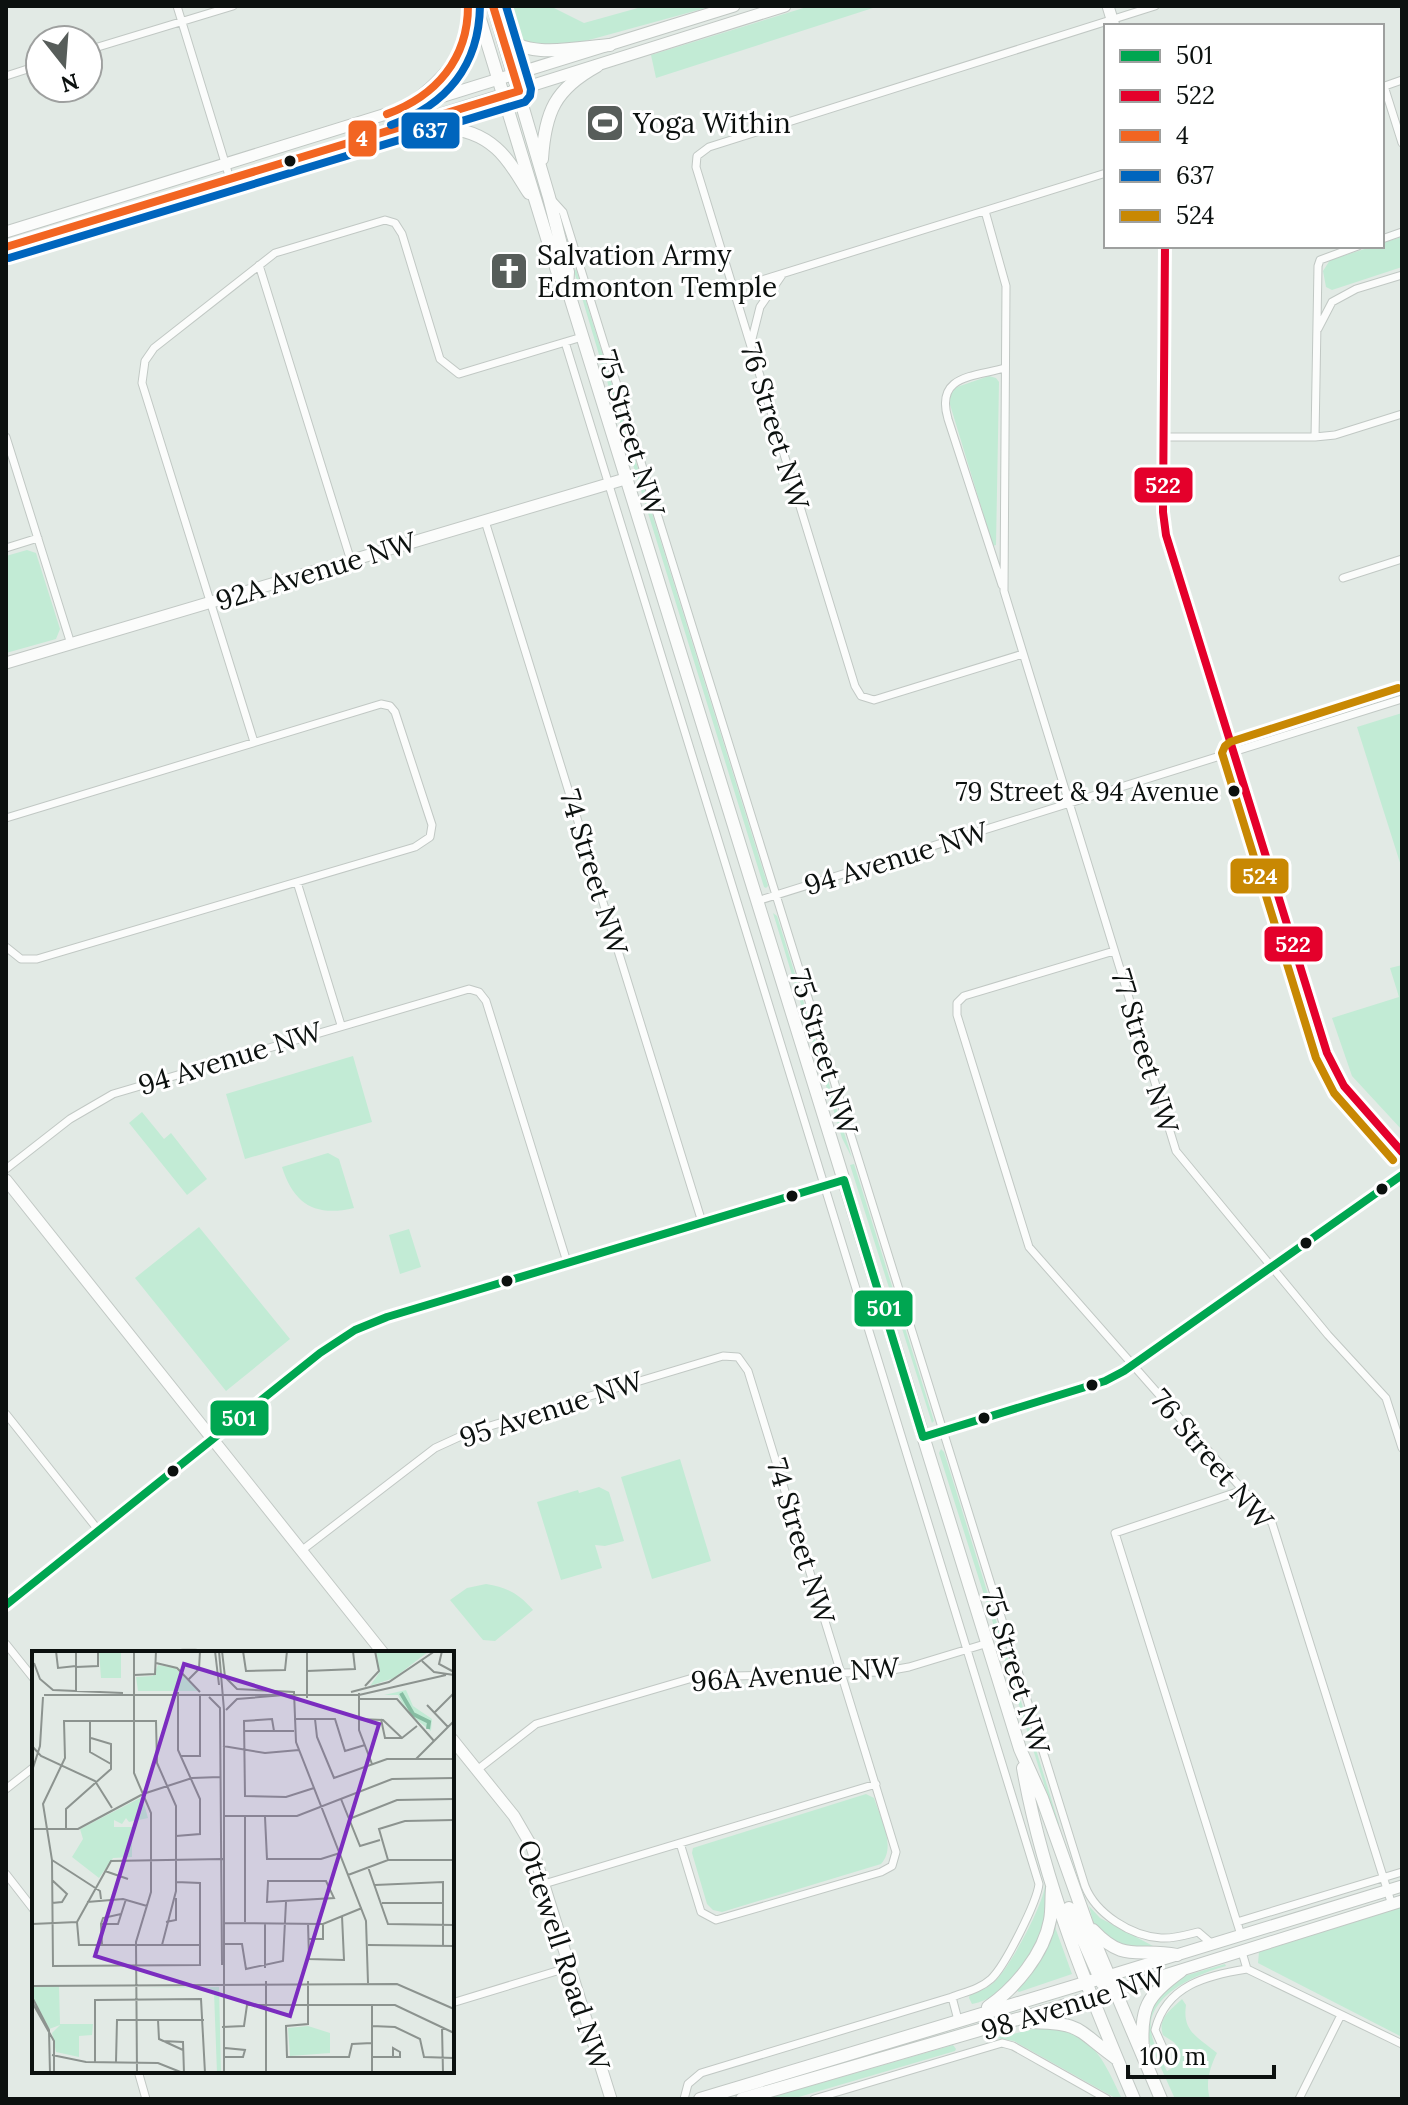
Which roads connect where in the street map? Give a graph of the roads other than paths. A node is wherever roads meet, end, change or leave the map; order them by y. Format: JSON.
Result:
{"nodes":[{"id":1,"x":177,"y":6,"type":"edge"},
{"id":2,"x":233,"y":6,"type":"edge"},
{"id":3,"x":468,"y":6,"type":"edge"},
{"id":4,"x":476,"y":6,"type":"edge"},
{"id":5,"x":493,"y":6,"type":"edge"},
{"id":6,"x":734,"y":6,"type":"edge"},
{"id":7,"x":785,"y":6,"type":"edge"},
{"id":8,"x":1108,"y":6,"type":"edge"},
{"id":9,"x":1155,"y":6,"type":"edge"},
{"id":10,"x":182,"y":21,"type":"junction"},
{"id":11,"x":1113,"y":23,"type":"edge"},
{"id":12,"x":498,"y":24,"type":"junction"},
{"id":13,"x":1104,"y":26,"type":"edge"},
{"id":14,"x":104,"y":45,"type":"edge"},
{"id":15,"x":610,"y":45,"type":"junction"},
{"id":16,"x":597,"y":66,"type":"junction"},
{"id":17,"x":514,"y":76,"type":"junction"},
{"id":18,"x":499,"y":80,"type":"junction"},
{"id":19,"x":1384,"y":89,"type":"edge"},
{"id":20,"x":519,"y":91,"type":"junction"},
{"id":21,"x":504,"y":96,"type":"junction"},
{"id":22,"x":405,"y":109,"type":"junction"},
{"id":23,"x":369,"y":137,"type":"junction"},
{"id":24,"x":1402,"y":143,"type":"edge"},
{"id":25,"x":226,"y":165,"type":"junction"},
{"id":26,"x":541,"y":171,"type":"junction"},
{"id":27,"x":1104,"y":174,"type":"edge"},
{"id":28,"x":230,"y":179,"type":"junction"},
{"id":29,"x":549,"y":197,"type":"junction"},
{"id":30,"x":536,"y":203,"type":"junction"},
{"id":31,"x":985,"y":211,"type":"junction"},
{"id":32,"x":6,"y":232,"type":"edge"},
{"id":33,"x":6,"y":247,"type":"edge"},
{"id":34,"x":1165,"y":248,"type":"edge"},
{"id":35,"x":1353,"y":248,"type":"edge"},
{"id":36,"x":259,"y":265,"type":"junction"},
{"id":37,"x":783,"y":274,"type":"junction"},
{"id":38,"x":1402,"y":275,"type":"edge"},
{"id":39,"x":567,"y":287,"type":"junction"},
{"id":40,"x":733,"y":289,"type":"junction"},
{"id":41,"x":1317,"y":330,"type":"junction"},
{"id":42,"x":582,"y":337,"type":"junction"},
{"id":43,"x":565,"y":342,"type":"junction"},
{"id":44,"x":750,"y":345,"type":"junction"},
{"id":45,"x":1005,"y":368,"type":"junction"},
{"id":46,"x":1402,"y":414,"type":"edge"},
{"id":47,"x":6,"y":437,"type":"edge"},
{"id":48,"x":1164,"y":437,"type":"junction"},
{"id":49,"x":1315,"y":437,"type":"junction"},
{"id":50,"x":625,"y":479,"type":"junction"},
{"id":51,"x":607,"y":485,"type":"junction"},
{"id":52,"x":485,"y":521,"type":"junction"},
{"id":53,"x":38,"y":538,"type":"junction"},
{"id":54,"x":6,"y":548,"type":"edge"},
{"id":55,"x":1402,"y":559,"type":"edge"},
{"id":56,"x":351,"y":561,"type":"junction"},
{"id":57,"x":1343,"y":578,"type":"dead end"},
{"id":58,"x":1004,"y":591,"type":"junction"},
{"id":59,"x":210,"y":602,"type":"junction"},
{"id":60,"x":71,"y":644,"type":"junction"},
{"id":61,"x":1023,"y":654,"type":"junction"},
{"id":62,"x":6,"y":663,"type":"edge"},
{"id":63,"x":1402,"y":699,"type":"edge"},
{"id":64,"x":254,"y":742,"type":"junction"},
{"id":65,"x":1234,"y":753,"type":"junction"},
{"id":66,"x":1070,"y":804,"type":"junction"},
{"id":67,"x":6,"y":818,"type":"edge"},
{"id":68,"x":297,"y":882,"type":"junction"},
{"id":69,"x":775,"y":895,"type":"junction"},
{"id":70,"x":757,"y":901,"type":"junction"},
{"id":71,"x":6,"y":947,"type":"edge"},
{"id":72,"x":1114,"y":951,"type":"junction"},
{"id":73,"x":341,"y":1025,"type":"junction"},
{"id":74,"x":1402,"y":1152,"type":"edge"},
{"id":75,"x":6,"y":1169,"type":"edge"},
{"id":76,"x":1402,"y":1175,"type":"edge"},
{"id":77,"x":6,"y":1180,"type":"edge"},
{"id":78,"x":844,"y":1180,"type":"junction"},
{"id":79,"x":824,"y":1187,"type":"junction"},
{"id":80,"x":702,"y":1222,"type":"junction"},
{"id":81,"x":567,"y":1262,"type":"junction"},
{"id":82,"x":1272,"y":1268,"type":"junction"},
{"id":83,"x":738,"y":1357,"type":"joint"},
{"id":84,"x":1134,"y":1365,"type":"junction"},
{"id":85,"x":7,"y":1417,"type":"edge"},
{"id":86,"x":942,"y":1431,"type":"junction"},
{"id":87,"x":923,"y":1437,"type":"junction"},
{"id":88,"x":213,"y":1440,"type":"junction"},
{"id":89,"x":1402,"y":1448,"type":"edge"},
{"id":90,"x":1243,"y":1490,"type":"junction"},
{"id":91,"x":99,"y":1531,"type":"junction"},
{"id":92,"x":301,"y":1551,"type":"junction"},
{"id":93,"x":6,"y":1605,"type":"edge"},
{"id":94,"x":988,"y":1643,"type":"junction"},
{"id":95,"x":6,"y":1644,"type":"edge"},
{"id":96,"x":968,"y":1649,"type":"junction"},
{"id":97,"x":381,"y":1651,"type":"edge"},
{"id":98,"x":843,"y":1674,"type":"junction"},
{"id":99,"x":32,"y":1676,"type":"edge"},
{"id":100,"x":454,"y":1741,"type":"edge"},
{"id":101,"x":1020,"y":1749,"type":"junction"},
{"id":102,"x":32,"y":1769,"type":"edge"},
{"id":103,"x":477,"y":1770,"type":"junction"},
{"id":104,"x":876,"y":1784,"type":"junction"},
{"id":105,"x":6,"y":1789,"type":"edge"},
{"id":106,"x":680,"y":1843,"type":"junction"},
{"id":107,"x":1048,"y":1867,"type":"junction"},
{"id":108,"x":1402,"y":1872,"type":"edge"},
{"id":109,"x":6,"y":1874,"type":"edge"},
{"id":110,"x":1384,"y":1878,"type":"junction"},
{"id":111,"x":1052,"y":1882,"type":"junction"},
{"id":112,"x":544,"y":1884,"type":"junction"},
{"id":113,"x":1402,"y":1886,"type":"edge"},
{"id":114,"x":1387,"y":1890,"type":"junction"},
{"id":115,"x":1397,"y":1903,"type":"edge"},
{"id":116,"x":32,"y":1907,"type":"edge"},
{"id":117,"x":1237,"y":1922,"type":"junction"},
{"id":118,"x":1087,"y":1924,"type":"junction"},
{"id":119,"x":1139,"y":1933,"type":"joint"},
{"id":120,"x":1241,"y":1935,"type":"junction"},
{"id":121,"x":1212,"y":1944,"type":"junction"},
{"id":122,"x":1242,"y":1952,"type":"junction"},
{"id":123,"x":1177,"y":1955,"type":"junction"},
{"id":124,"x":570,"y":1967,"type":"junction"},
{"id":125,"x":1247,"y":1969,"type":"junction"},
{"id":126,"x":1181,"y":1971,"type":"junction"},
{"id":127,"x":996,"y":1973,"type":"joint"},
{"id":128,"x":1098,"y":1979,"type":"junction"},
{"id":129,"x":1114,"y":1991,"type":"junction"},
{"id":130,"x":952,"y":1997,"type":"junction"},
{"id":131,"x":1092,"y":1997,"type":"junction"},
{"id":132,"x":454,"y":2002,"type":"edge"},
{"id":133,"x":979,"y":2014,"type":"junction"},
{"id":134,"x":1341,"y":2015,"type":"junction"},
{"id":135,"x":958,"y":2020,"type":"junction"},
{"id":136,"x":1012,"y":2022,"type":"junction"},
{"id":137,"x":964,"y":2036,"type":"junction"},
{"id":138,"x":1402,"y":2044,"type":"edge"},
{"id":139,"x":1164,"y":2050,"type":"dead end"},
{"id":140,"x":969,"y":2052,"type":"junction"},
{"id":141,"x":1117,"y":2059,"type":"junction"},
{"id":142,"x":1143,"y":2059,"type":"junction"},
{"id":143,"x":139,"y":2073,"type":"edge"},
{"id":144,"x":146,"y":2098,"type":"edge"},
{"id":145,"x":136,"y":2099,"type":"edge"},
{"id":146,"x":611,"y":2099,"type":"edge"},
{"id":147,"x":684,"y":2099,"type":"edge"},
{"id":148,"x":700,"y":2099,"type":"edge"},
{"id":149,"x":742,"y":2099,"type":"edge"},
{"id":150,"x":814,"y":2099,"type":"edge"},
{"id":151,"x":1107,"y":2099,"type":"edge"},
{"id":152,"x":1134,"y":2099,"type":"edge"},
{"id":153,"x":1161,"y":2099,"type":"edge"},
{"id":154,"x":1299,"y":2099,"type":"edge"}],
"edges":[{"from":1,"to":10,"type":"street"},
{"from":2,"to":10,"type":"street"},
{"from":3,"to":22,"type":"main road"},
{"from":4,"to":18,"type":"main road","name":"75 Street NW"},
{"from":5,"to":12,"type":"main road","name":"75 Street NW"},
{"from":6,"to":15,"type":"street"},
{"from":7,"to":16,"type":"street"},
{"from":8,"to":11,"type":"street"},
{"from":9,"to":11,"type":"street"},
{"from":10,"to":14,"type":"street"},
{"from":10,"to":25,"type":"street"},
{"from":12,"to":15,"type":"main road"},
{"from":12,"to":17,"type":"main road","name":"75 Street NW"},
{"from":13,"to":40,"type":"street","name":"76 Street NW"},
{"from":15,"to":17,"type":"street"},
{"from":16,"to":20,"type":"street"},
{"from":16,"to":26,"type":"main road"},
{"from":17,"to":18,"type":"street"},
{"from":17,"to":20,"type":"main road","name":"75 Street NW"},
{"from":18,"to":21,"type":"main road","name":"75 Street NW"},
{"from":18,"to":22,"type":"street"},
{"from":19,"to":24,"type":"street"},
{"from":20,"to":21,"type":"street"},
{"from":20,"to":26,"type":"main road","name":"75 Street NW"},
{"from":21,"to":23,"type":"street"},
{"from":21,"to":30,"type":"main road","name":"75 Street NW"},
{"from":22,"to":25,"type":"street"},
{"from":23,"to":28,"type":"street"},
{"from":23,"to":30,"type":"main road"},
{"from":25,"to":28,"type":"street"},
{"from":25,"to":32,"type":"street"},
{"from":26,"to":29,"type":"main road","name":"75 Street NW"},
{"from":27,"to":31,"type":"street"},
{"from":28,"to":33,"type":"street"},
{"from":29,"to":39,"type":"main road","name":"75 Street NW"},
{"from":29,"to":69,"type":"street","name":"75 Street NW"},
{"from":30,"to":39,"type":"main road","name":"75 Street NW"},
{"from":31,"to":37,"type":"street"},
{"from":31,"to":45,"type":"street","name":"77 Street NW"},
{"from":34,"to":48,"type":"street"},
{"from":35,"to":41,"type":"street"},
{"from":36,"to":43,"type":"street"},
{"from":36,"to":56,"type":"street"},
{"from":36,"to":59,"type":"street"},
{"from":37,"to":40,"type":"street"},
{"from":37,"to":44,"type":"street"},
{"from":38,"to":41,"type":"street"},
{"from":39,"to":42,"type":"main road","name":"75 Street NW"},
{"from":40,"to":44,"type":"street","name":"76 Street NW"},
{"from":41,"to":49,"type":"street"},
{"from":42,"to":43,"type":"street"},
{"from":42,"to":50,"type":"main road","name":"75 Street NW"},
{"from":43,"to":51,"type":"street","name":"75 Street NW"},
{"from":44,"to":61,"type":"street","name":"76 Street NW"},
{"from":45,"to":58,"type":"street","name":"77 Street NW"},
{"from":45,"to":58,"type":"street","name":"77 Street NW"},
{"from":46,"to":49,"type":"street"},
{"from":47,"to":53,"type":"street"},
{"from":48,"to":49,"type":"street"},
{"from":48,"to":65,"type":"street"},
{"from":50,"to":51,"type":"street","name":"92A Avenue NW"},
{"from":50,"to":70,"type":"main road","name":"75 Street NW"},
{"from":51,"to":52,"type":"street","name":"92A Avenue NW"},
{"from":51,"to":79,"type":"street","name":"75 Street NW"},
{"from":52,"to":56,"type":"street","name":"92A Avenue NW"},
{"from":52,"to":80,"type":"street","name":"74 Street NW"},
{"from":53,"to":54,"type":"street"},
{"from":53,"to":60,"type":"street"},
{"from":55,"to":57,"type":"street"},
{"from":56,"to":59,"type":"street","name":"92A Avenue NW"},
{"from":58,"to":61,"type":"street","name":"77 Street NW"},
{"from":59,"to":60,"type":"street","name":"92A Avenue NW"},
{"from":59,"to":64,"type":"street"},
{"from":60,"to":62,"type":"street","name":"92A Avenue NW"},
{"from":61,"to":66,"type":"street","name":"77 Street NW"},
{"from":63,"to":65,"type":"street","name":"94 Avenue NW"},
{"from":64,"to":67,"type":"street"},
{"from":64,"to":68,"type":"street"},
{"from":65,"to":66,"type":"street","name":"94 Avenue NW"},
{"from":65,"to":74,"type":"street"},
{"from":66,"to":69,"type":"street","name":"94 Avenue NW"},
{"from":66,"to":72,"type":"street","name":"77 Street NW"},
{"from":68,"to":71,"type":"street"},
{"from":68,"to":73,"type":"street"},
{"from":69,"to":70,"type":"street","name":"94 Avenue NW"},
{"from":69,"to":86,"type":"street","name":"75 Street NW"},
{"from":70,"to":78,"type":"main road","name":"75 Street NW"},
{"from":72,"to":82,"type":"street","name":"77 Street NW"},
{"from":72,"to":84,"type":"street","name":"76 Street NW"},
{"from":73,"to":75,"type":"street","name":"94 Avenue NW"},
{"from":73,"to":81,"type":"street","name":"94 Avenue NW"},
{"from":76,"to":82,"type":"street"},
{"from":77,"to":88,"type":"street"},
{"from":78,"to":79,"type":"street"},
{"from":78,"to":87,"type":"main road","name":"75 Street NW"},
{"from":79,"to":80,"type":"street"},
{"from":79,"to":96,"type":"street","name":"75 Street NW"},
{"from":80,"to":81,"type":"street"},
{"from":81,"to":88,"type":"street"},
{"from":82,"to":84,"type":"street"},
{"from":82,"to":89,"type":"street","name":"77 Street NW"},
{"from":83,"to":92,"type":"street","name":"95 Avenue NW"},
{"from":83,"to":98,"type":"street","name":"74 Street NW"},
{"from":84,"to":86,"type":"street"},
{"from":84,"to":90,"type":"street","name":"76 Street NW"},
{"from":85,"to":91,"type":"street"},
{"from":86,"to":87,"type":"street"},
{"from":86,"to":119,"type":"street","name":"75 Street NW"},
{"from":87,"to":94,"type":"main road","name":"75 Street NW"},
{"from":88,"to":91,"type":"street"},
{"from":88,"to":92,"type":"street"},
{"from":90,"to":110,"type":"street","name":"76 Street NW"},
{"from":90,"to":117,"type":"street"},
{"from":91,"to":93,"type":"street"},
{"from":92,"to":97,"type":"street"},
{"from":94,"to":96,"type":"street","name":"96A Avenue NW"},
{"from":94,"to":101,"type":"main road","name":"75 Street NW"},
{"from":95,"to":99,"type":"street"},
{"from":96,"to":98,"type":"street","name":"96A Avenue NW"},
{"from":96,"to":127,"type":"street","name":"75 Street NW"},
{"from":98,"to":103,"type":"street","name":"96A Avenue NW"},
{"from":98,"to":104,"type":"street","name":"74 Street NW"},
{"from":100,"to":103,"type":"street","name":"Ottewell Road NW"},
{"from":101,"to":107,"type":"main road","name":"75 Street NW"},
{"from":101,"to":118,"type":"main road","name":"75 Street NW"},
{"from":102,"to":105,"type":"street"},
{"from":103,"to":112,"type":"street","name":"Ottewell Road NW"},
{"from":104,"to":106,"type":"street"},
{"from":104,"to":106,"type":"street","name":"74 Street NW"},
{"from":106,"to":112,"type":"street"},
{"from":107,"to":111,"type":"main road","name":"75 Street NW"},
{"from":107,"to":128,"type":"main road"},
{"from":108,"to":110,"type":"street"},
{"from":109,"to":116,"type":"street"},
{"from":110,"to":114,"type":"street","name":"76 Street NW"},
{"from":110,"to":117,"type":"street"},
{"from":111,"to":128,"type":"main road","name":"75 Street NW"},
{"from":111,"to":133,"type":"main road"},
{"from":112,"to":124,"type":"street","name":"Ottewell Road NW"},
{"from":113,"to":114,"type":"street","name":"98 Avenue NW"},
{"from":114,"to":115,"type":"street","name":"76 Street NW"},
{"from":114,"to":120,"type":"street","name":"98 Avenue NW"},
{"from":115,"to":122,"type":"street","name":"98 Avenue NW"},
{"from":117,"to":120,"type":"street"},
{"from":118,"to":123,"type":"main road"},
{"from":118,"to":128,"type":"main road","name":"75 Street NW"},
{"from":119,"to":121,"type":"street","name":"98 Avenue NW"},
{"from":120,"to":121,"type":"street","name":"98 Avenue NW"},
{"from":121,"to":123,"type":"street","name":"98 Avenue NW"},
{"from":122,"to":125,"type":"street"},
{"from":122,"to":126,"type":"street","name":"98 Avenue NW"},
{"from":123,"to":128,"type":"street","name":"98 Avenue NW"},
{"from":124,"to":132,"type":"street"},
{"from":124,"to":146,"type":"street","name":"Ottewell Road NW"},
{"from":125,"to":134,"type":"street"},
{"from":125,"to":139,"type":"street","name":"98 Avenue NW"},
{"from":126,"to":129,"type":"street","name":"98 Avenue NW"},
{"from":126,"to":142,"type":"main road"},
{"from":127,"to":130,"type":"street","name":"98 Avenue NW"},
{"from":128,"to":129,"type":"main road","name":"75 Street NW"},
{"from":128,"to":131,"type":"main road","name":"75 Street NW"},
{"from":128,"to":133,"type":"main road","name":"98 Avenue NW"},
{"from":129,"to":131,"type":"main road","name":"98 Avenue NW"},
{"from":129,"to":142,"type":"main road","name":"75 Street NW"},
{"from":130,"to":135,"type":"street"},
{"from":130,"to":147,"type":"street","name":"98 Avenue NW"},
{"from":131,"to":136,"type":"main road","name":"98 Avenue NW"},
{"from":131,"to":141,"type":"main road","name":"75 Street NW"},
{"from":133,"to":135,"type":"main road","name":"98 Avenue NW"},
{"from":134,"to":138,"type":"street"},
{"from":134,"to":154,"type":"street"},
{"from":135,"to":148,"type":"main road","name":"98 Avenue NW"},
{"from":136,"to":137,"type":"main road","name":"98 Avenue NW"},
{"from":136,"to":141,"type":"main road"},
{"from":137,"to":140,"type":"street"},
{"from":137,"to":149,"type":"main road","name":"98 Avenue NW"},
{"from":140,"to":150,"type":"street","name":"98 Avenue NW"},
{"from":140,"to":151,"type":"street","name":"98 Avenue NW"},
{"from":141,"to":152,"type":"main road","name":"75 Street NW"},
{"from":142,"to":153,"type":"main road","name":"75 Street NW"},
{"from":143,"to":144,"type":"street"},
{"from":144,"to":145,"type":"street"}]}
